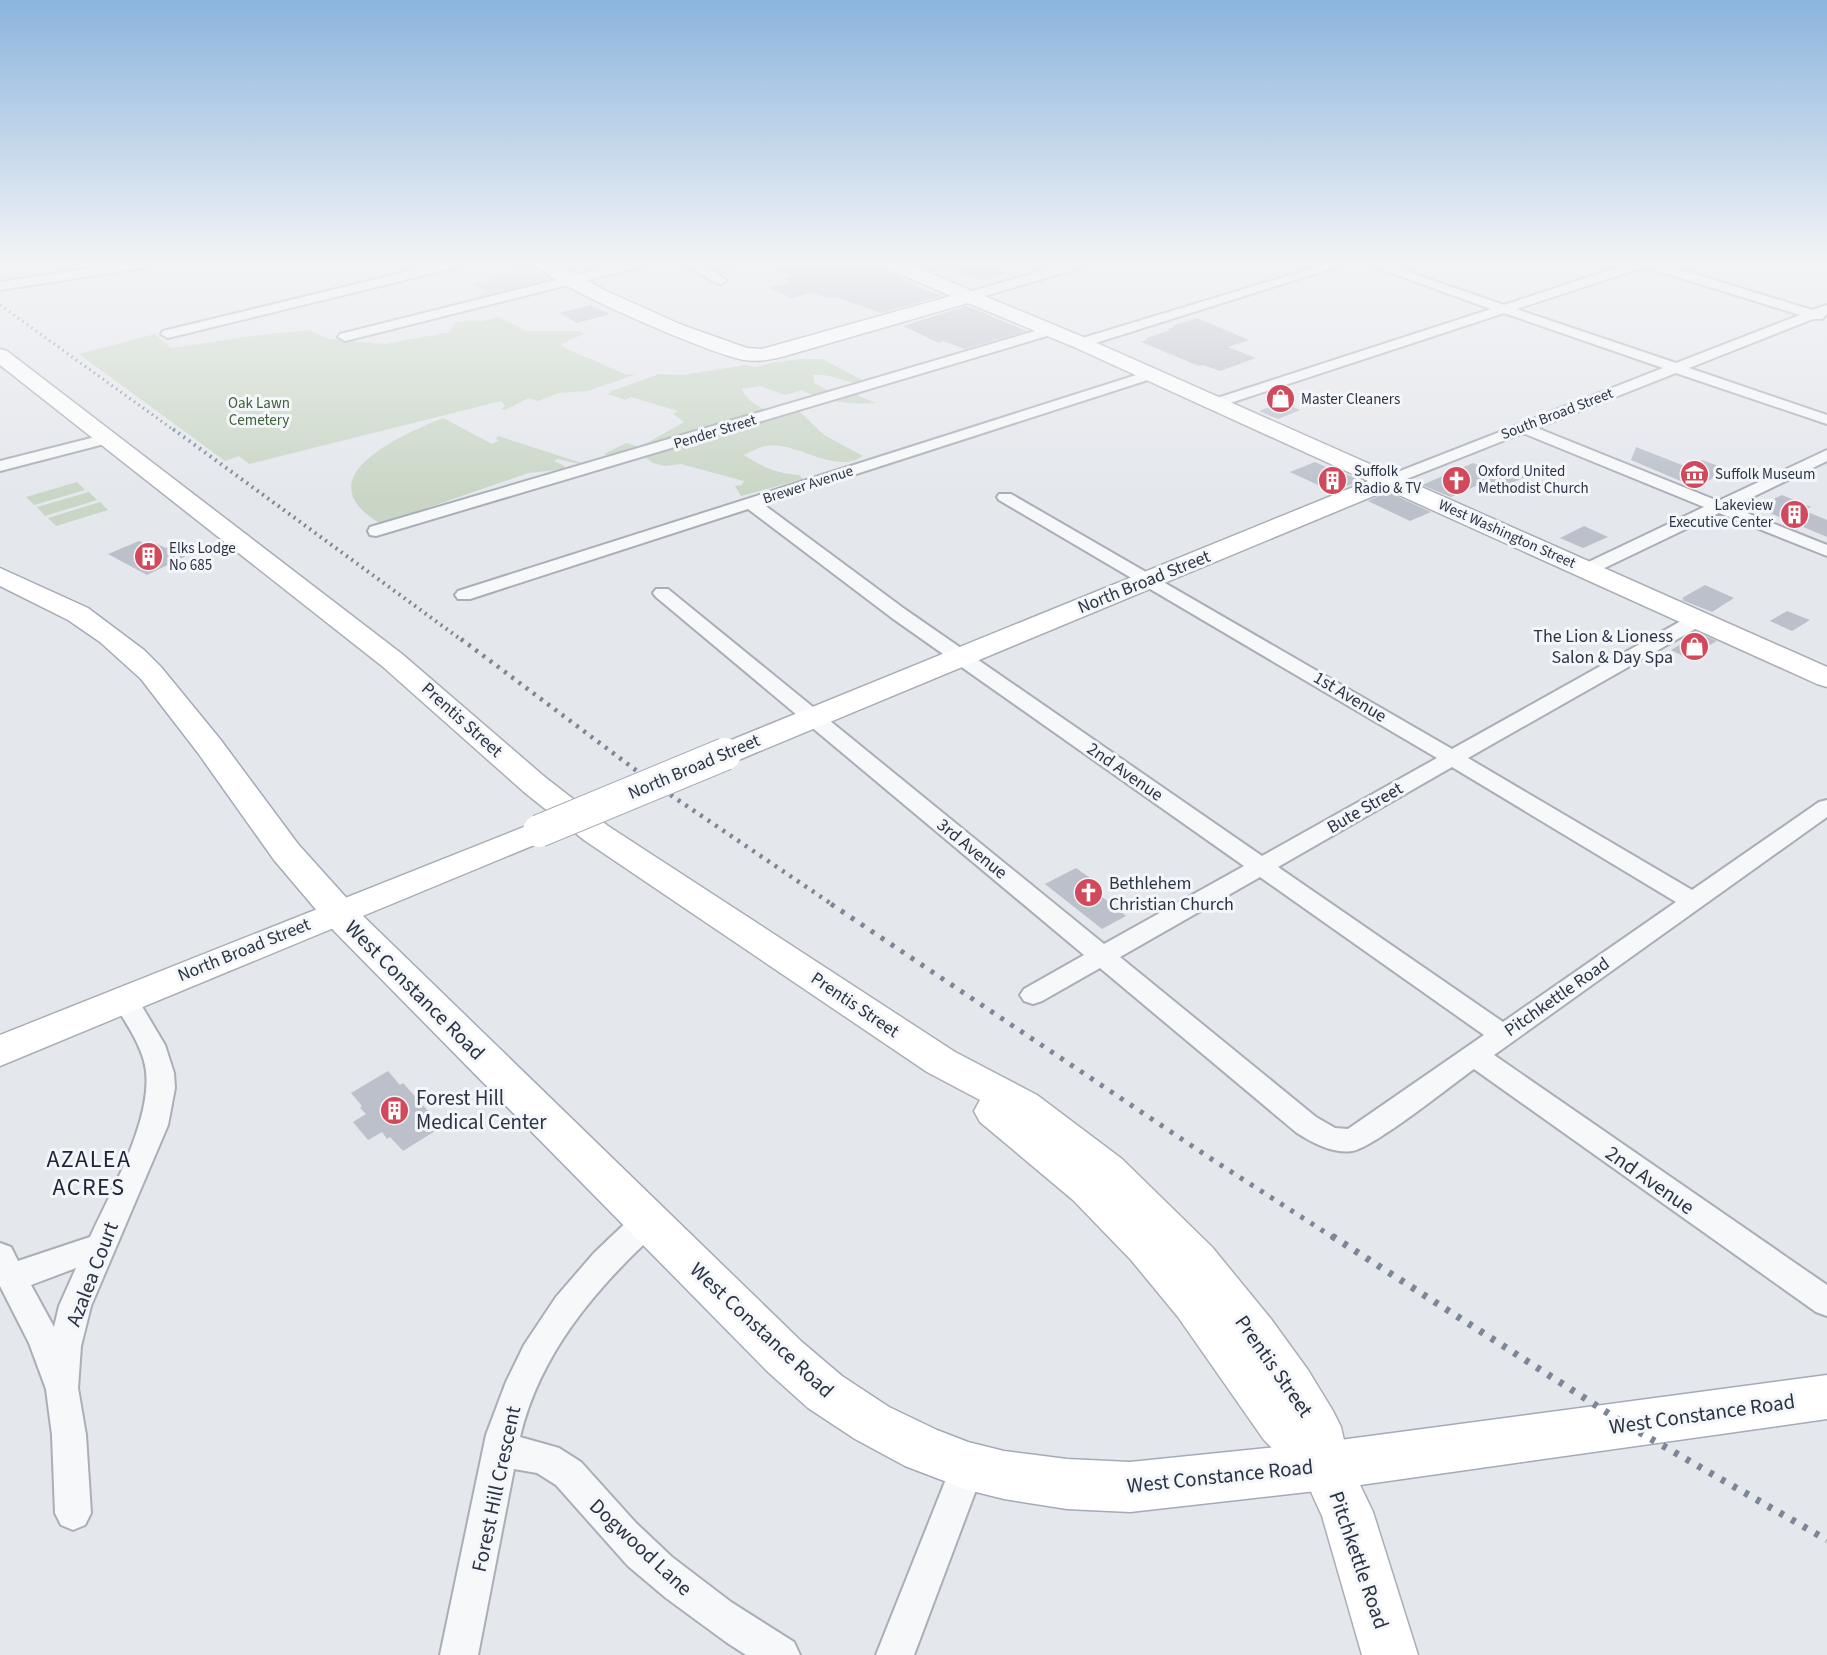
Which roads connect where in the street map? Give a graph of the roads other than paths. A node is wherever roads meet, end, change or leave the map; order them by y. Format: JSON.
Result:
{"nodes":[{"id":1,"x":705,"y":340,"type":"edge"},
{"id":2,"x":818,"y":340,"type":"edge"},
{"id":3,"x":1018,"y":340,"type":"edge"},
{"id":4,"x":1075,"y":340,"type":"edge"},
{"id":5,"x":1090,"y":340,"type":"edge"},
{"id":6,"x":1406,"y":340,"type":"edge"},
{"id":7,"x":1597,"y":340,"type":"edge"},
{"id":8,"x":1748,"y":340,"type":"edge"},
{"id":9,"x":1081,"y":343,"type":"junction"},
{"id":10,"x":0,"y":355,"type":"edge"},
{"id":11,"x":1677,"y":368,"type":"junction"},
{"id":12,"x":1152,"y":374,"type":"junction"},
{"id":13,"x":1216,"y":403,"type":"junction"},
{"id":14,"x":1827,"y":420,"type":"edge"},
{"id":15,"x":1523,"y":428,"type":"junction"},
{"id":16,"x":107,"y":439,"type":"junction"},
{"id":17,"x":1827,"y":455,"type":"edge"},
{"id":18,"x":0,"y":466,"type":"edge"},
{"id":19,"x":1388,"y":481,"type":"junction"},
{"id":20,"x":1005,"y":497,"type":"dead end"},
{"id":21,"x":751,"y":503,"type":"junction"},
{"id":22,"x":1717,"y":507,"type":"junction"},
{"id":23,"x":376,"y":531,"type":"dead end"},
{"id":24,"x":1827,"y":551,"type":"edge"},
{"id":25,"x":1586,"y":570,"type":"junction"},
{"id":26,"x":0,"y":576,"type":"edge"},
{"id":27,"x":1148,"y":580,"type":"junction"},
{"id":28,"x":662,"y":593,"type":"dead end"},
{"id":29,"x":464,"y":595,"type":"dead end"},
{"id":30,"x":1697,"y":620,"type":"junction"},
{"id":31,"x":960,"y":656,"type":"junction"},
{"id":32,"x":1827,"y":678,"type":"edge"},
{"id":33,"x":812,"y":717,"type":"junction"},
{"id":34,"x":1452,"y":758,"type":"junction"},
{"id":35,"x":1827,"y":807,"type":"edge"},
{"id":36,"x":1262,"y":867,"type":"junction"},
{"id":37,"x":1693,"y":901,"type":"junction"},
{"id":38,"x":338,"y":912,"type":"junction"},
{"id":39,"x":1103,"y":956,"type":"junction"},
{"id":40,"x":1033,"y":995,"type":"dead end"},
{"id":41,"x":124,"y":1000,"type":"junction"},
{"id":42,"x":1503,"y":1035,"type":"junction"},
{"id":43,"x":0,"y":1051,"type":"edge"},
{"id":44,"x":1474,"y":1055,"type":"junction"},
{"id":45,"x":1283,"y":1105,"type":"joint"},
{"id":46,"x":647,"y":1222,"type":"junction"},
{"id":47,"x":102,"y":1246,"type":"junction"},
{"id":48,"x":5,"y":1266,"type":"edge"},
{"id":49,"x":1827,"y":1302,"type":"edge"},
{"id":50,"x":62,"y":1387,"type":"junction"},
{"id":51,"x":1827,"y":1397,"type":"edge"},
{"id":52,"x":500,"y":1453,"type":"junction"},
{"id":53,"x":968,"y":1466,"type":"junction"},
{"id":54,"x":1325,"y":1466,"type":"junction"},
{"id":55,"x":73,"y":1513,"type":"dead end"},
{"id":56,"x":459,"y":1655,"type":"edge"},
{"id":57,"x":781,"y":1655,"type":"edge"},
{"id":58,"x":895,"y":1655,"type":"edge"},
{"id":59,"x":1390,"y":1655,"type":"edge"}],
"edges":[{"from":1,"to":2,"type":"street"},
{"from":3,"to":23,"type":"street","name":"Pender Street"},
{"from":4,"to":9,"type":"street","name":"West Washington Street"},
{"from":5,"to":9,"type":"street"},
{"from":6,"to":13,"type":"street"},
{"from":7,"to":11,"type":"street"},
{"from":8,"to":11,"type":"street","name":"South Broad Street"},
{"from":9,"to":12,"type":"street","name":"West Washington Street"},
{"from":10,"to":16,"type":"street","name":"Prentis Street"},
{"from":11,"to":14,"type":"street"},
{"from":11,"to":15,"type":"street","name":"South Broad Street"},
{"from":12,"to":13,"type":"street","name":"West Washington Street"},
{"from":12,"to":21,"type":"street","name":"Brewer Avenue"},
{"from":13,"to":19,"type":"street","name":"West Washington Street"},
{"from":15,"to":19,"type":"street","name":"South Broad Street"},
{"from":15,"to":22,"type":"street"},
{"from":16,"to":18,"type":"street"},
{"from":16,"to":54,"type":"street","name":"Prentis Street"},
{"from":17,"to":22,"type":"street"},
{"from":19,"to":25,"type":"street","name":"West Washington Street"},
{"from":19,"to":27,"type":"street","name":"North Broad Street"},
{"from":20,"to":27,"type":"street","name":"1st Avenue"},
{"from":21,"to":29,"type":"street","name":"Brewer Avenue"},
{"from":21,"to":31,"type":"street","name":"2nd Avenue"},
{"from":22,"to":24,"type":"street"},
{"from":22,"to":25,"type":"street"},
{"from":25,"to":30,"type":"street","name":"West Washington Street"},
{"from":26,"to":38,"type":"street","name":"West Constance Road"},
{"from":27,"to":31,"type":"street","name":"North Broad Street"},
{"from":27,"to":34,"type":"street","name":"1st Avenue"},
{"from":28,"to":33,"type":"street","name":"3rd Avenue"},
{"from":30,"to":32,"type":"street","name":"West Washington Street"},
{"from":30,"to":34,"type":"street","name":"Bute Street"},
{"from":31,"to":33,"type":"street","name":"North Broad Street"},
{"from":31,"to":36,"type":"street","name":"2nd Avenue"},
{"from":33,"to":38,"type":"street","name":"North Broad Street","bridge":true},
{"from":33,"to":39,"type":"street","name":"3rd Avenue"},
{"from":34,"to":36,"type":"street","name":"Bute Street"},
{"from":34,"to":37,"type":"street","name":"1st Avenue"},
{"from":35,"to":37,"type":"street","name":"Pitchkettle Road"},
{"from":36,"to":39,"type":"street","name":"Bute Street"},
{"from":36,"to":42,"type":"street","name":"2nd Avenue"},
{"from":37,"to":42,"type":"street","name":"Pitchkettle Road"},
{"from":38,"to":41,"type":"street","name":"North Broad Street"},
{"from":38,"to":46,"type":"street","name":"West Constance Road"},
{"from":39,"to":40,"type":"street","name":"Bute Street"},
{"from":39,"to":45,"type":"street","name":"3rd Avenue"},
{"from":41,"to":43,"type":"street","name":"North Broad Street"},
{"from":41,"to":47,"type":"street","name":"Azalea Court"},
{"from":42,"to":44,"type":"street","name":"Pitchkettle Road"},
{"from":44,"to":45,"type":"street","name":"Pitchkettle Road"},
{"from":44,"to":49,"type":"street","name":"2nd Avenue"},
{"from":46,"to":52,"type":"street","name":"Forest Hill Crescent"},
{"from":46,"to":53,"type":"street","name":"West Constance Road"},
{"from":47,"to":48,"type":"street"},
{"from":47,"to":50,"type":"street","name":"Azalea Court"},
{"from":48,"to":50,"type":"street","name":"Azalea Court"},
{"from":50,"to":55,"type":"street","name":"Azalea Court"},
{"from":51,"to":54,"type":"street","name":"West Constance Road"},
{"from":52,"to":56,"type":"street","name":"Forest Hill Crescent"},
{"from":52,"to":57,"type":"street","name":"Dogwood Lane"},
{"from":53,"to":54,"type":"street","name":"West Constance Road"},
{"from":53,"to":58,"type":"street"},
{"from":54,"to":59,"type":"street","name":"Pitchkettle Road"}]}
